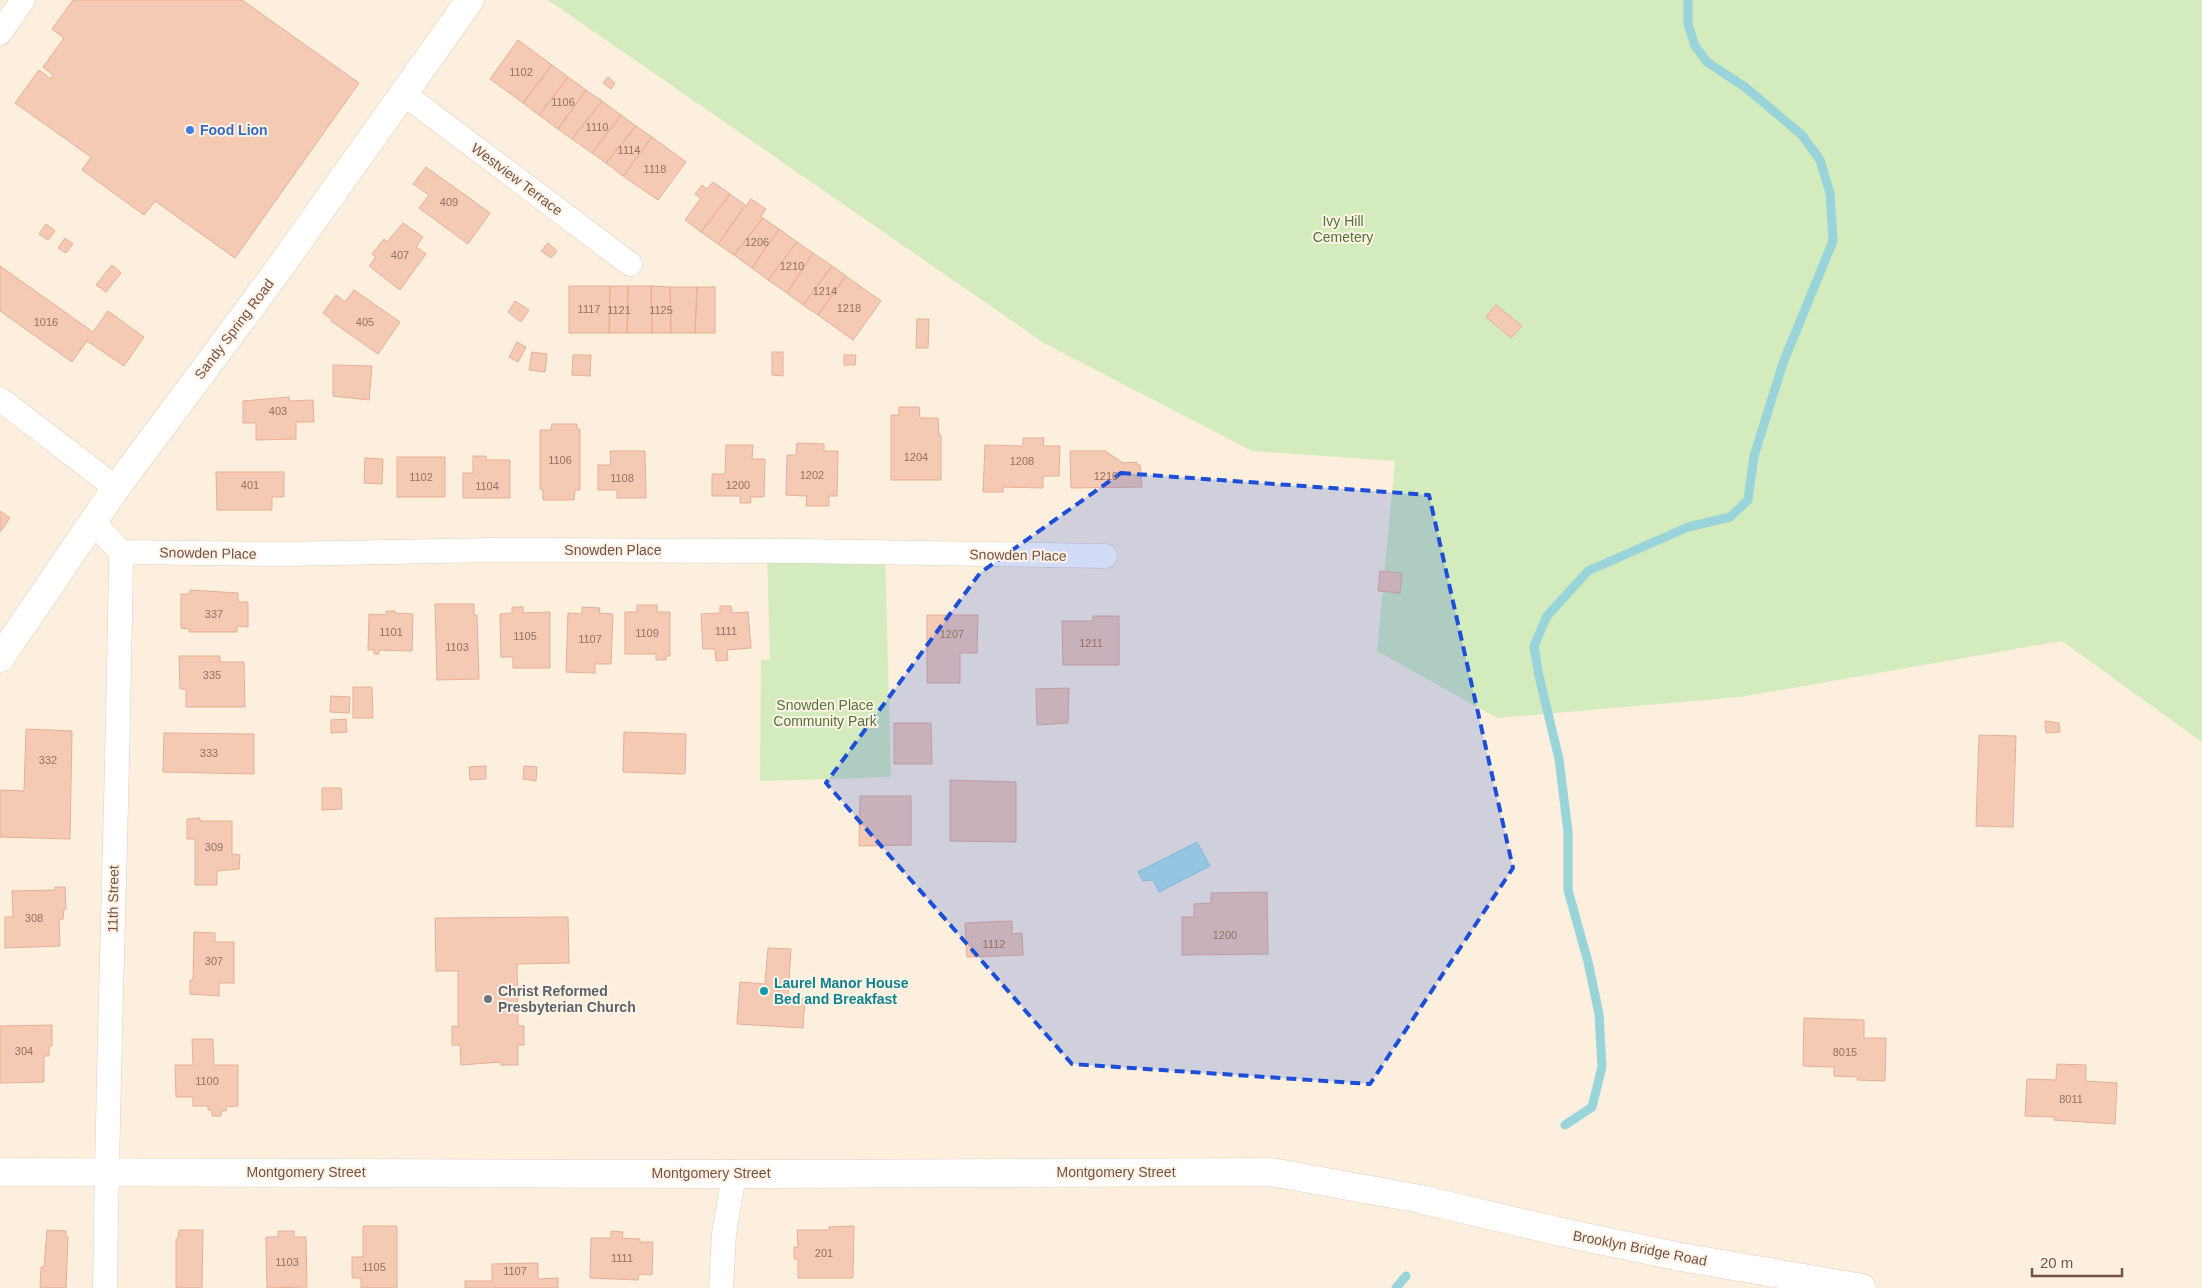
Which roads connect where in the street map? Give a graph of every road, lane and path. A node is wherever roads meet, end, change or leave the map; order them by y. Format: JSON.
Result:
{"nodes":[{"id":1,"x":23,"y":0,"type":"edge"},
{"id":2,"x":470,"y":0,"type":"edge"},
{"id":3,"x":0,"y":33,"type":"edge"},
{"id":4,"x":404,"y":94,"type":"junction"},
{"id":5,"x":630,"y":264,"type":"dead end"},
{"id":6,"x":0,"y":399,"type":"edge"},
{"id":7,"x":116,"y":488,"type":"junction"},
{"id":8,"x":93,"y":522,"type":"junction"},
{"id":9,"x":121,"y":552,"type":"junction"},
{"id":10,"x":1105,"y":556,"type":"dead end"},
{"id":11,"x":0,"y":658,"type":"edge"},
{"id":12,"x":106,"y":1171,"type":"junction"},
{"id":13,"x":0,"y":1172,"type":"edge"},
{"id":14,"x":734,"y":1174,"type":"junction"},
{"id":15,"x":1420,"y":1199,"type":"joint"},
{"id":16,"x":1790,"y":1282,"type":"edge"},
{"id":17,"x":105,"y":1288,"type":"edge"},
{"id":18,"x":722,"y":1288,"type":"edge"},
{"id":19,"x":1862,"y":1288,"type":"edge"}],
"edges":[{"from":1,"to":3,"type":"street"},
{"from":2,"to":4,"type":"street","name":"Sandy Spring Road"},
{"from":4,"to":5,"type":"street","name":"Westview Terrace"},
{"from":4,"to":7,"type":"street","name":"Sandy Spring Road"},
{"from":6,"to":7,"type":"street"},
{"from":7,"to":8,"type":"street","name":"Sandy Spring Road"},
{"from":8,"to":9,"type":"street"},
{"from":8,"to":11,"type":"street","name":"Sandy Spring Road"},
{"from":9,"to":10,"type":"street","name":"Snowden Place"},
{"from":9,"to":12,"type":"street","name":"11th Street"},
{"from":12,"to":13,"type":"street","name":"Montgomery Street"},
{"from":12,"to":14,"type":"street","name":"Montgomery Street"},
{"from":12,"to":17,"type":"street","name":"11th Street"},
{"from":14,"to":15,"type":"street","name":"Montgomery Street"},
{"from":14,"to":18,"type":"street"},
{"from":15,"to":16,"type":"street","name":"Brooklyn Bridge Road"},
{"from":16,"to":19,"type":"street","name":"Brooklyn Bridge Road"}]}
